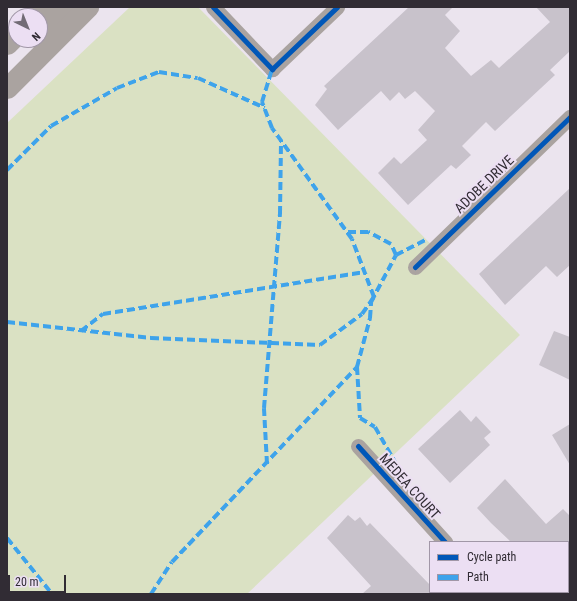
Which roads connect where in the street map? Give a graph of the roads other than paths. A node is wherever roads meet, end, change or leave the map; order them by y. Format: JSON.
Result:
{"nodes":[{"id":1,"x":67,"y":7,"type":"edge"},
{"id":2,"x":88,"y":7,"type":"edge"},
{"id":3,"x":213,"y":7,"type":"edge"},
{"id":4,"x":337,"y":7,"type":"edge"},
{"id":5,"x":48,"y":26,"type":"edge"},
{"id":6,"x":36,"y":48,"type":"edge"},
{"id":7,"x":28,"y":67,"type":"junction"},
{"id":8,"x":7,"y":88,"type":"edge"},
{"id":9,"x":570,"y":117,"type":"edge"},
{"id":10,"x":415,"y":267,"type":"dead end"},
{"id":11,"x":358,"y":446,"type":"dead end"},
{"id":12,"x":444,"y":541,"type":"edge"}],
"edges":[{"from":1,"to":5,"type":"main road"},
{"from":2,"to":7,"type":"main road"},
{"from":3,"to":4,"type":"street"},
{"from":6,"to":7,"type":"main road"},
{"from":7,"to":8,"type":"main road"},
{"from":9,"to":10,"type":"street","name":"ADOBE DRIVE"},
{"from":11,"to":12,"type":"street","name":"MEDEA COURT"}]}
